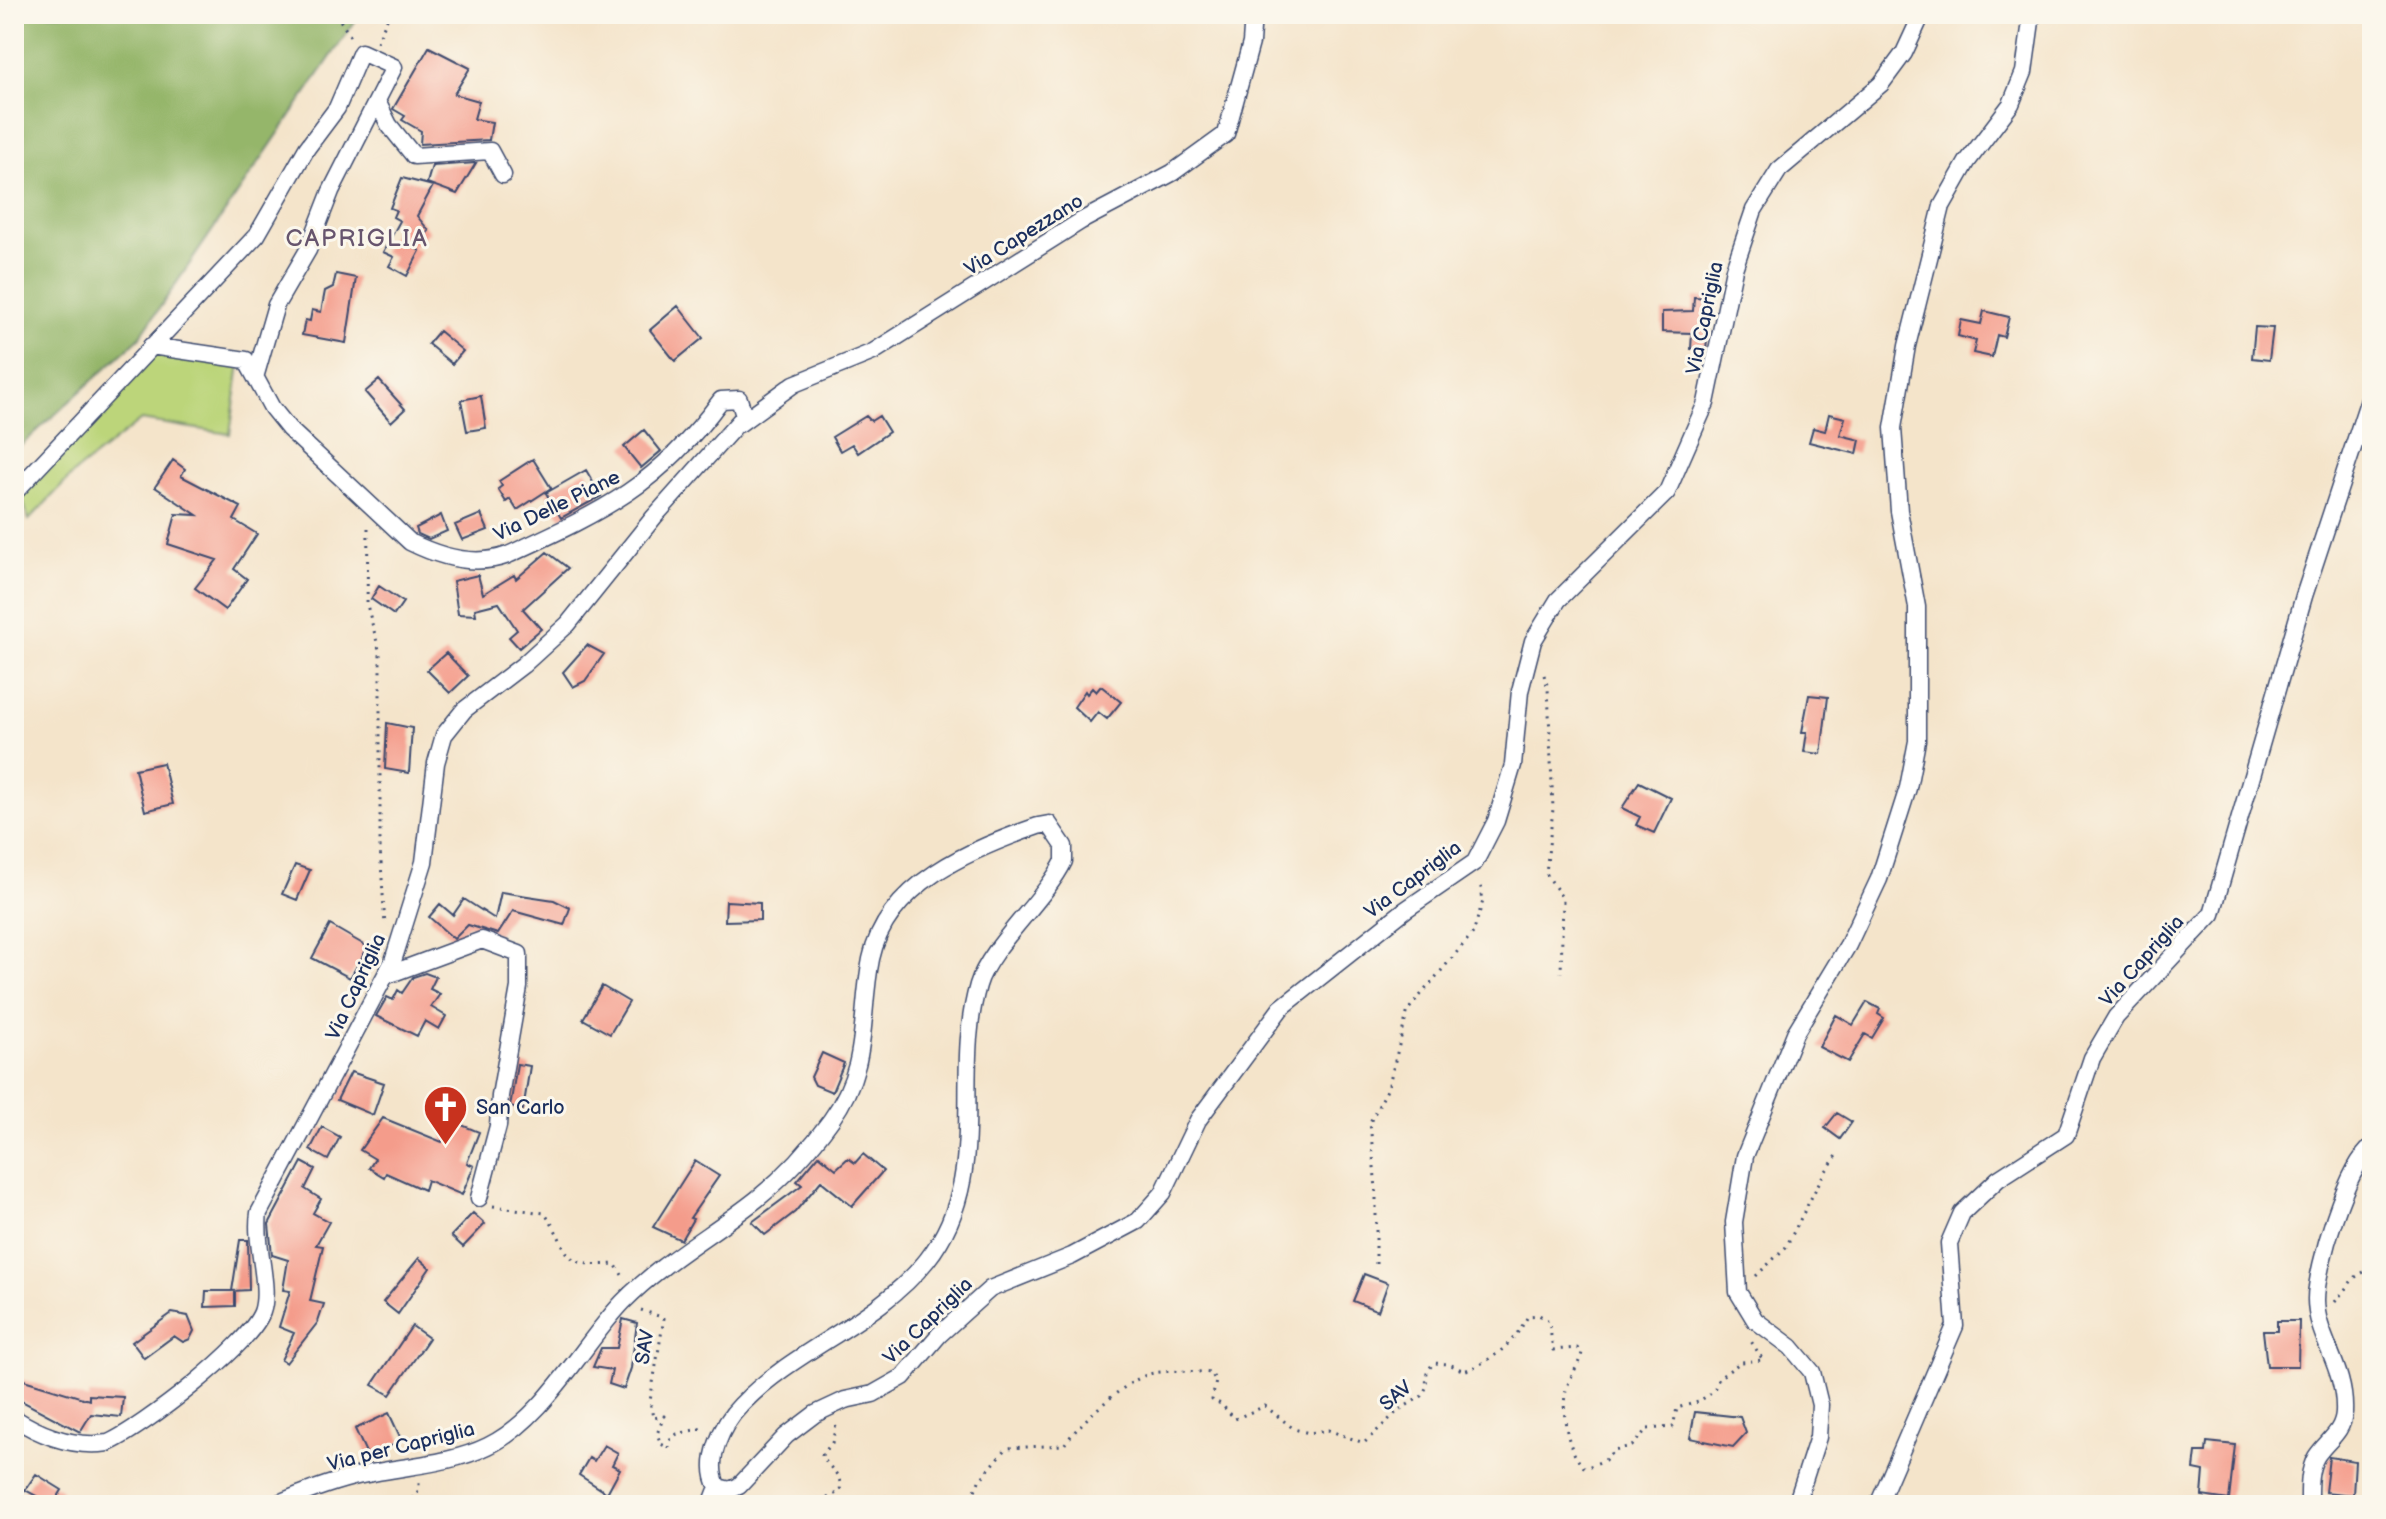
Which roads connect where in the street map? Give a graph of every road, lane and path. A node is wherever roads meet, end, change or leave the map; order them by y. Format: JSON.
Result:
{"nodes":[{"id":1,"x":336,"y":14,"type":"edge"},
{"id":2,"x":389,"y":14,"type":"edge"},
{"id":3,"x":1253,"y":14,"type":"edge"},
{"id":4,"x":1922,"y":14,"type":"edge"},
{"id":5,"x":2032,"y":14,"type":"edge"},
{"id":6,"x":366,"y":54,"type":"junction"},
{"id":7,"x":377,"y":101,"type":"junction"},
{"id":8,"x":503,"y":175,"type":"dead end"},
{"id":9,"x":151,"y":346,"type":"junction"},
{"id":10,"x":256,"y":374,"type":"junction"},
{"id":11,"x":2372,"y":390,"type":"edge"},
{"id":12,"x":735,"y":428,"type":"junction"},
{"id":13,"x":14,"y":493,"type":"edge"},
{"id":14,"x":368,"y":527,"type":"dead end"},
{"id":15,"x":1533,"y":641,"type":"junction"},
{"id":16,"x":1475,"y":862,"type":"junction"},
{"id":17,"x":389,"y":968,"type":"junction"},
{"id":18,"x":1561,"y":973,"type":"dead end"},
{"id":19,"x":2372,"y":1147,"type":"edge"},
{"id":20,"x":1839,"y":1153,"type":"dead end"},
{"id":21,"x":479,"y":1198,"type":"joint"},
{"id":22,"x":1376,"y":1264,"type":"dead end"},
{"id":23,"x":2372,"y":1267,"type":"edge"},
{"id":24,"x":1738,"y":1292,"type":"junction"},
{"id":25,"x":639,"y":1302,"type":"dead end"},
{"id":26,"x":2334,"y":1303,"type":"dead end"},
{"id":27,"x":621,"y":1304,"type":"junction"},
{"id":28,"x":1755,"y":1320,"type":"junction"},
{"id":29,"x":840,"y":1417,"type":"dead end"},
{"id":30,"x":14,"y":1418,"type":"edge"},
{"id":31,"x":725,"y":1432,"type":"junction"},
{"id":32,"x":419,"y":1465,"type":"junction"},
{"id":33,"x":718,"y":1487,"type":"junction"},
{"id":34,"x":274,"y":1505,"type":"edge"},
{"id":35,"x":407,"y":1505,"type":"edge"},
{"id":36,"x":711,"y":1505,"type":"edge"},
{"id":37,"x":823,"y":1505,"type":"edge"},
{"id":38,"x":871,"y":1505,"type":"edge"},
{"id":39,"x":910,"y":1505,"type":"edge"},
{"id":40,"x":969,"y":1505,"type":"edge"},
{"id":41,"x":1796,"y":1505,"type":"edge"},
{"id":42,"x":1878,"y":1505,"type":"edge"},
{"id":43,"x":2309,"y":1505,"type":"edge"}],
"edges":[{"from":1,"to":6,"type":"path"},
{"from":2,"to":6,"type":"path"},
{"from":3,"to":12,"type":"street","name":"Via Capezzano"},
{"from":4,"to":15,"type":"street","name":"Via Capriglia"},
{"from":5,"to":24,"type":"street"},
{"from":6,"to":7,"type":"street"},
{"from":6,"to":9,"type":"street"},
{"from":7,"to":8,"type":"street"},
{"from":7,"to":10,"type":"street"},
{"from":9,"to":10,"type":"street"},
{"from":9,"to":13,"type":"street"},
{"from":10,"to":12,"type":"street","name":"Via Delle Piane"},
{"from":11,"to":42,"type":"street","name":"Via Capriglia"},
{"from":12,"to":17,"type":"street","name":"Via Capriglia"},
{"from":14,"to":17,"type":"path"},
{"from":15,"to":16,"type":"street","name":"Via Capriglia"},
{"from":15,"to":18,"type":"path"},
{"from":16,"to":22,"type":"path"},
{"from":16,"to":33,"type":"street","name":"Via Capriglia"},
{"from":17,"to":21,"type":"street"},
{"from":17,"to":30,"type":"street","name":"Via Capriglia"},
{"from":19,"to":43,"type":"street"},
{"from":20,"to":24,"type":"path"},
{"from":21,"to":27,"type":"path","name":"SAV"},
{"from":23,"to":26,"type":"path"},
{"from":24,"to":28,"type":"street"},
{"from":25,"to":31,"type":"path","name":"SAV"},
{"from":27,"to":31,"type":"street"},
{"from":27,"to":32,"type":"street","name":"Via per Capriglia"},
{"from":28,"to":40,"type":"path","name":"SAV"},
{"from":28,"to":41,"type":"street"},
{"from":29,"to":37,"type":"path"},
{"from":31,"to":33,"type":"street"},
{"from":32,"to":34,"type":"street","name":"Via per Capriglia"},
{"from":32,"to":35,"type":"path"},
{"from":33,"to":36,"type":"street"},
{"from":38,"to":39,"type":"path"}]}
